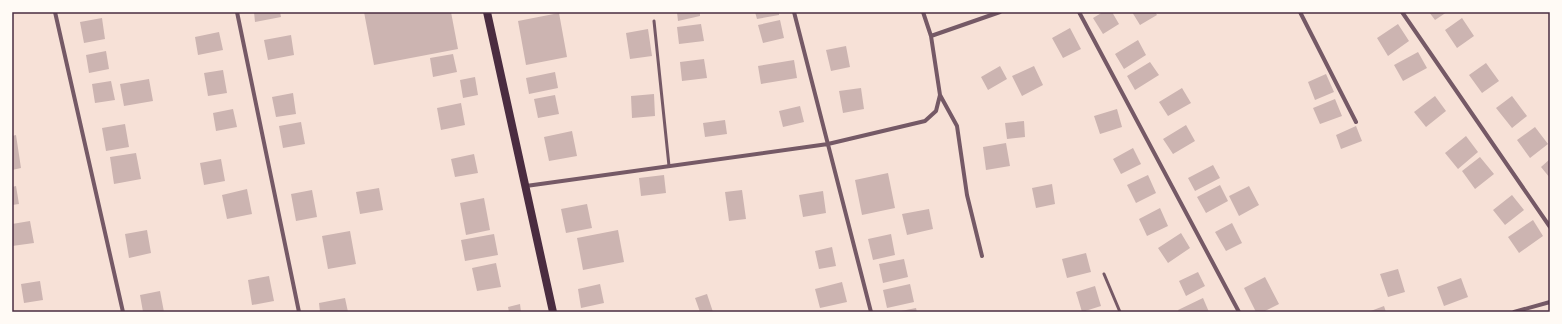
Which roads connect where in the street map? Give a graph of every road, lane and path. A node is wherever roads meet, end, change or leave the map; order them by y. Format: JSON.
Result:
{"nodes":[{"id":1,"x":55,"y":12,"type":"edge"},
{"id":2,"x":237,"y":12,"type":"edge"},
{"id":3,"x":487,"y":12,"type":"edge"},
{"id":4,"x":794,"y":12,"type":"edge"},
{"id":5,"x":922,"y":12,"type":"edge"},
{"id":6,"x":1000,"y":12,"type":"edge"},
{"id":7,"x":1079,"y":12,"type":"edge"},
{"id":8,"x":1300,"y":12,"type":"edge"},
{"id":9,"x":1402,"y":12,"type":"edge"},
{"id":10,"x":654,"y":21,"type":"dead end"},
{"id":11,"x":931,"y":36,"type":"junction"},
{"id":12,"x":940,"y":95,"type":"junction"},
{"id":13,"x":1356,"y":122,"type":"dead end"},
{"id":14,"x":828,"y":144,"type":"junction"},
{"id":15,"x":669,"y":166,"type":"junction"},
{"id":16,"x":525,"y":186,"type":"junction"},
{"id":17,"x":1550,"y":227,"type":"edge"},
{"id":18,"x":982,"y":256,"type":"dead end"},
{"id":19,"x":1104,"y":274,"type":"dead end"},
{"id":20,"x":1550,"y":302,"type":"edge"},
{"id":21,"x":123,"y":312,"type":"edge"},
{"id":22,"x":299,"y":312,"type":"edge"},
{"id":23,"x":553,"y":312,"type":"edge"},
{"id":24,"x":871,"y":312,"type":"edge"},
{"id":25,"x":1120,"y":312,"type":"edge"},
{"id":26,"x":1239,"y":312,"type":"edge"},
{"id":27,"x":1514,"y":312,"type":"edge"}],
"edges":[{"from":1,"to":21,"type":"street"},
{"from":2,"to":22,"type":"street"},
{"from":3,"to":16,"type":"main road"},
{"from":4,"to":14,"type":"street"},
{"from":5,"to":11,"type":"street"},
{"from":6,"to":11,"type":"street"},
{"from":7,"to":26,"type":"street"},
{"from":8,"to":13,"type":"street"},
{"from":9,"to":17,"type":"street"},
{"from":10,"to":15,"type":"lane"},
{"from":11,"to":12,"type":"street"},
{"from":12,"to":14,"type":"street"},
{"from":12,"to":18,"type":"street"},
{"from":14,"to":15,"type":"street"},
{"from":14,"to":24,"type":"street"},
{"from":15,"to":16,"type":"street"},
{"from":16,"to":23,"type":"main road"},
{"from":19,"to":25,"type":"lane"},
{"from":20,"to":27,"type":"street"}]}
